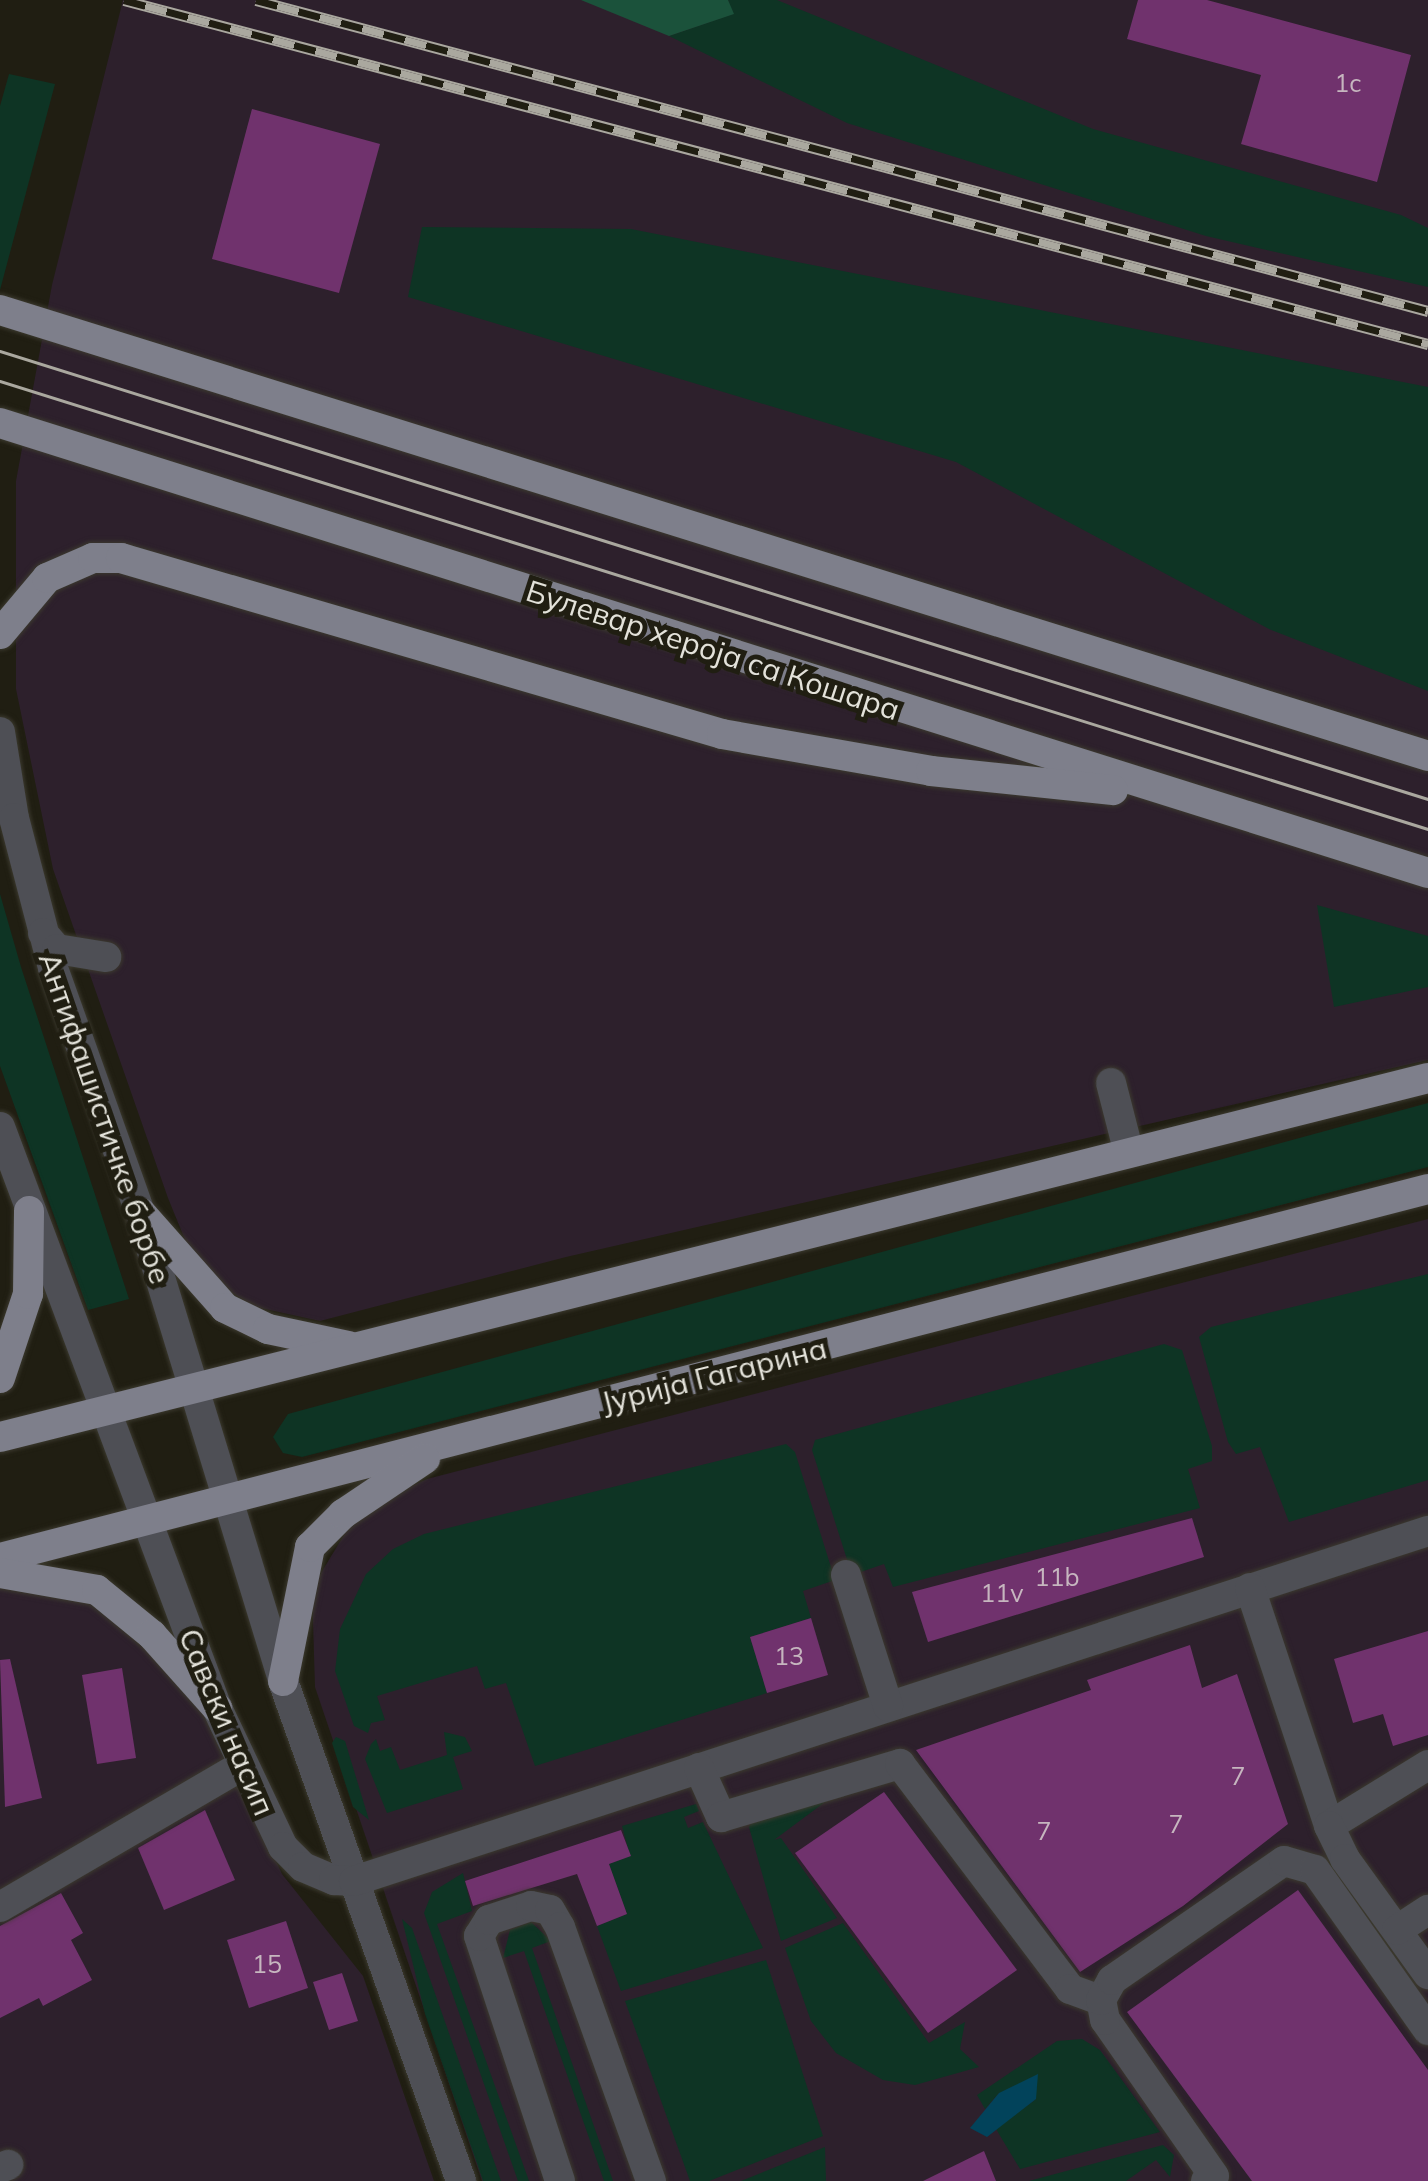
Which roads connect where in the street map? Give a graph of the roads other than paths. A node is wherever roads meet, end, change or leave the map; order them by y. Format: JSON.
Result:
{"nodes":[{"id":1,"x":0,"y":310,"type":"edge"},
{"id":2,"x":0,"y":423,"type":"edge"},
{"id":3,"x":0,"y":634,"type":"edge"},
{"id":4,"x":0,"y":732,"type":"edge"},
{"id":5,"x":1428,"y":756,"type":"edge"},
{"id":6,"x":1176,"y":797,"type":"junction"},
{"id":7,"x":1428,"y":873,"type":"edge"},
{"id":8,"x":43,"y":933,"type":"junction"},
{"id":9,"x":66,"y":1006,"type":"junction"},
{"id":10,"x":1428,"y":1078,"type":"edge"},
{"id":11,"x":1110,"y":1083,"type":"dead end"},
{"id":12,"x":0,"y":1127,"type":"edge"},
{"id":13,"x":1129,"y":1153,"type":"junction"},
{"id":14,"x":1425,"y":1190,"type":"edge"},
{"id":15,"x":30,"y":1211,"type":"junction"},
{"id":16,"x":140,"y":1212,"type":"junction"},
{"id":17,"x":357,"y":1348,"type":"junction"},
{"id":18,"x":0,"y":1378,"type":"edge"},
{"id":19,"x":193,"y":1388,"type":"junction"},
{"id":20,"x":104,"y":1409,"type":"junction"},
{"id":21,"x":0,"y":1437,"type":"edge"},
{"id":22,"x":451,"y":1443,"type":"junction"},
{"id":23,"x":227,"y":1500,"type":"junction"},
{"id":24,"x":146,"y":1519,"type":"junction"},
{"id":25,"x":1428,"y":1531,"type":"edge"},
{"id":26,"x":0,"y":1558,"type":"edge"},
{"id":27,"x":0,"y":1573,"type":"edge"},
{"id":28,"x":846,"y":1574,"type":"dead end"},
{"id":29,"x":1250,"y":1588,"type":"junction"},
{"id":30,"x":282,"y":1681,"type":"junction"},
{"id":31,"x":888,"y":1706,"type":"junction"},
{"id":32,"x":217,"y":1708,"type":"junction"},
{"id":33,"x":243,"y":1765,"type":"junction"},
{"id":34,"x":1428,"y":1765,"type":"edge"},
{"id":35,"x":699,"y":1768,"type":"junction"},
{"id":36,"x":1329,"y":1826,"type":"junction"},
{"id":37,"x":354,"y":1882,"type":"junction"},
{"id":38,"x":0,"y":1907,"type":"edge"},
{"id":39,"x":1428,"y":1910,"type":"edge"},
{"id":40,"x":1397,"y":1930,"type":"junction"},
{"id":41,"x":1428,"y":1974,"type":"edge"},
{"id":42,"x":1101,"y":2000,"type":"junction"},
{"id":43,"x":1428,"y":2030,"type":"edge"},
{"id":44,"x":1213,"y":2179,"type":"edge"},
{"id":45,"x":461,"y":2181,"type":"edge"},
{"id":46,"x":560,"y":2181,"type":"edge"},
{"id":47,"x":651,"y":2181,"type":"edge"}],
"edges":[{"from":1,"to":5,"type":"main road"},
{"from":2,"to":6,"type":"main road","name":"Булевар хероја са Кошара"},
{"from":3,"to":6,"type":"main road"},
{"from":4,"to":8,"type":"street","name":"Антифашистичке борбе"},
{"from":6,"to":7,"type":"main road","name":"Булевар хероја са Кошара"},
{"from":8,"to":9,"type":"street","name":"Антифашистичке борбе"},
{"from":8,"to":9,"type":"street"},
{"from":9,"to":16,"type":"street","name":"Антифашистичке борбе"},
{"from":10,"to":13,"type":"main road"},
{"from":11,"to":13,"type":"street"},
{"from":12,"to":15,"type":"street"},
{"from":13,"to":17,"type":"main road"},
{"from":14,"to":22,"type":"main road","name":"Јурија Гагарина"},
{"from":15,"to":18,"type":"main road"},
{"from":15,"to":20,"type":"street"},
{"from":16,"to":17,"type":"main road"},
{"from":16,"to":19,"type":"street","name":"Антифашистичке борбе"},
{"from":17,"to":19,"type":"main road"},
{"from":19,"to":20,"type":"main road"},
{"from":19,"to":23,"type":"street","name":"Антифашистичке борбе"},
{"from":20,"to":21,"type":"main road"},
{"from":20,"to":24,"type":"street"},
{"from":22,"to":23,"type":"main road","name":"Јурија Гагарина"},
{"from":22,"to":30,"type":"main road"},
{"from":23,"to":24,"type":"main road","name":"Јурија Гагарина"},
{"from":23,"to":30,"type":"street","name":"Савски насип"},
{"from":24,"to":26,"type":"main road","name":"Јурија Гагарина"},
{"from":24,"to":32,"type":"street","name":"Савски насип"},
{"from":25,"to":29,"type":"street"},
{"from":27,"to":32,"type":"main road"},
{"from":28,"to":31,"type":"street"},
{"from":29,"to":31,"type":"street"},
{"from":29,"to":36,"type":"street"},
{"from":30,"to":37,"type":"street","name":"Савски насип"},
{"from":31,"to":35,"type":"street"},
{"from":32,"to":33,"type":"street","name":"Савски насип"},
{"from":33,"to":37,"type":"street","name":"Савски насип"},
{"from":33,"to":38,"type":"street"},
{"from":34,"to":36,"type":"street"},
{"from":35,"to":37,"type":"street"},
{"from":35,"to":42,"type":"street"},
{"from":36,"to":40,"type":"street"},
{"from":37,"to":45,"type":"street","name":"Савски насип"},
{"from":39,"to":40,"type":"street"},
{"from":40,"to":41,"type":"street"},
{"from":42,"to":43,"type":"street"},
{"from":42,"to":44,"type":"street"},
{"from":46,"to":47,"type":"street"}]}
